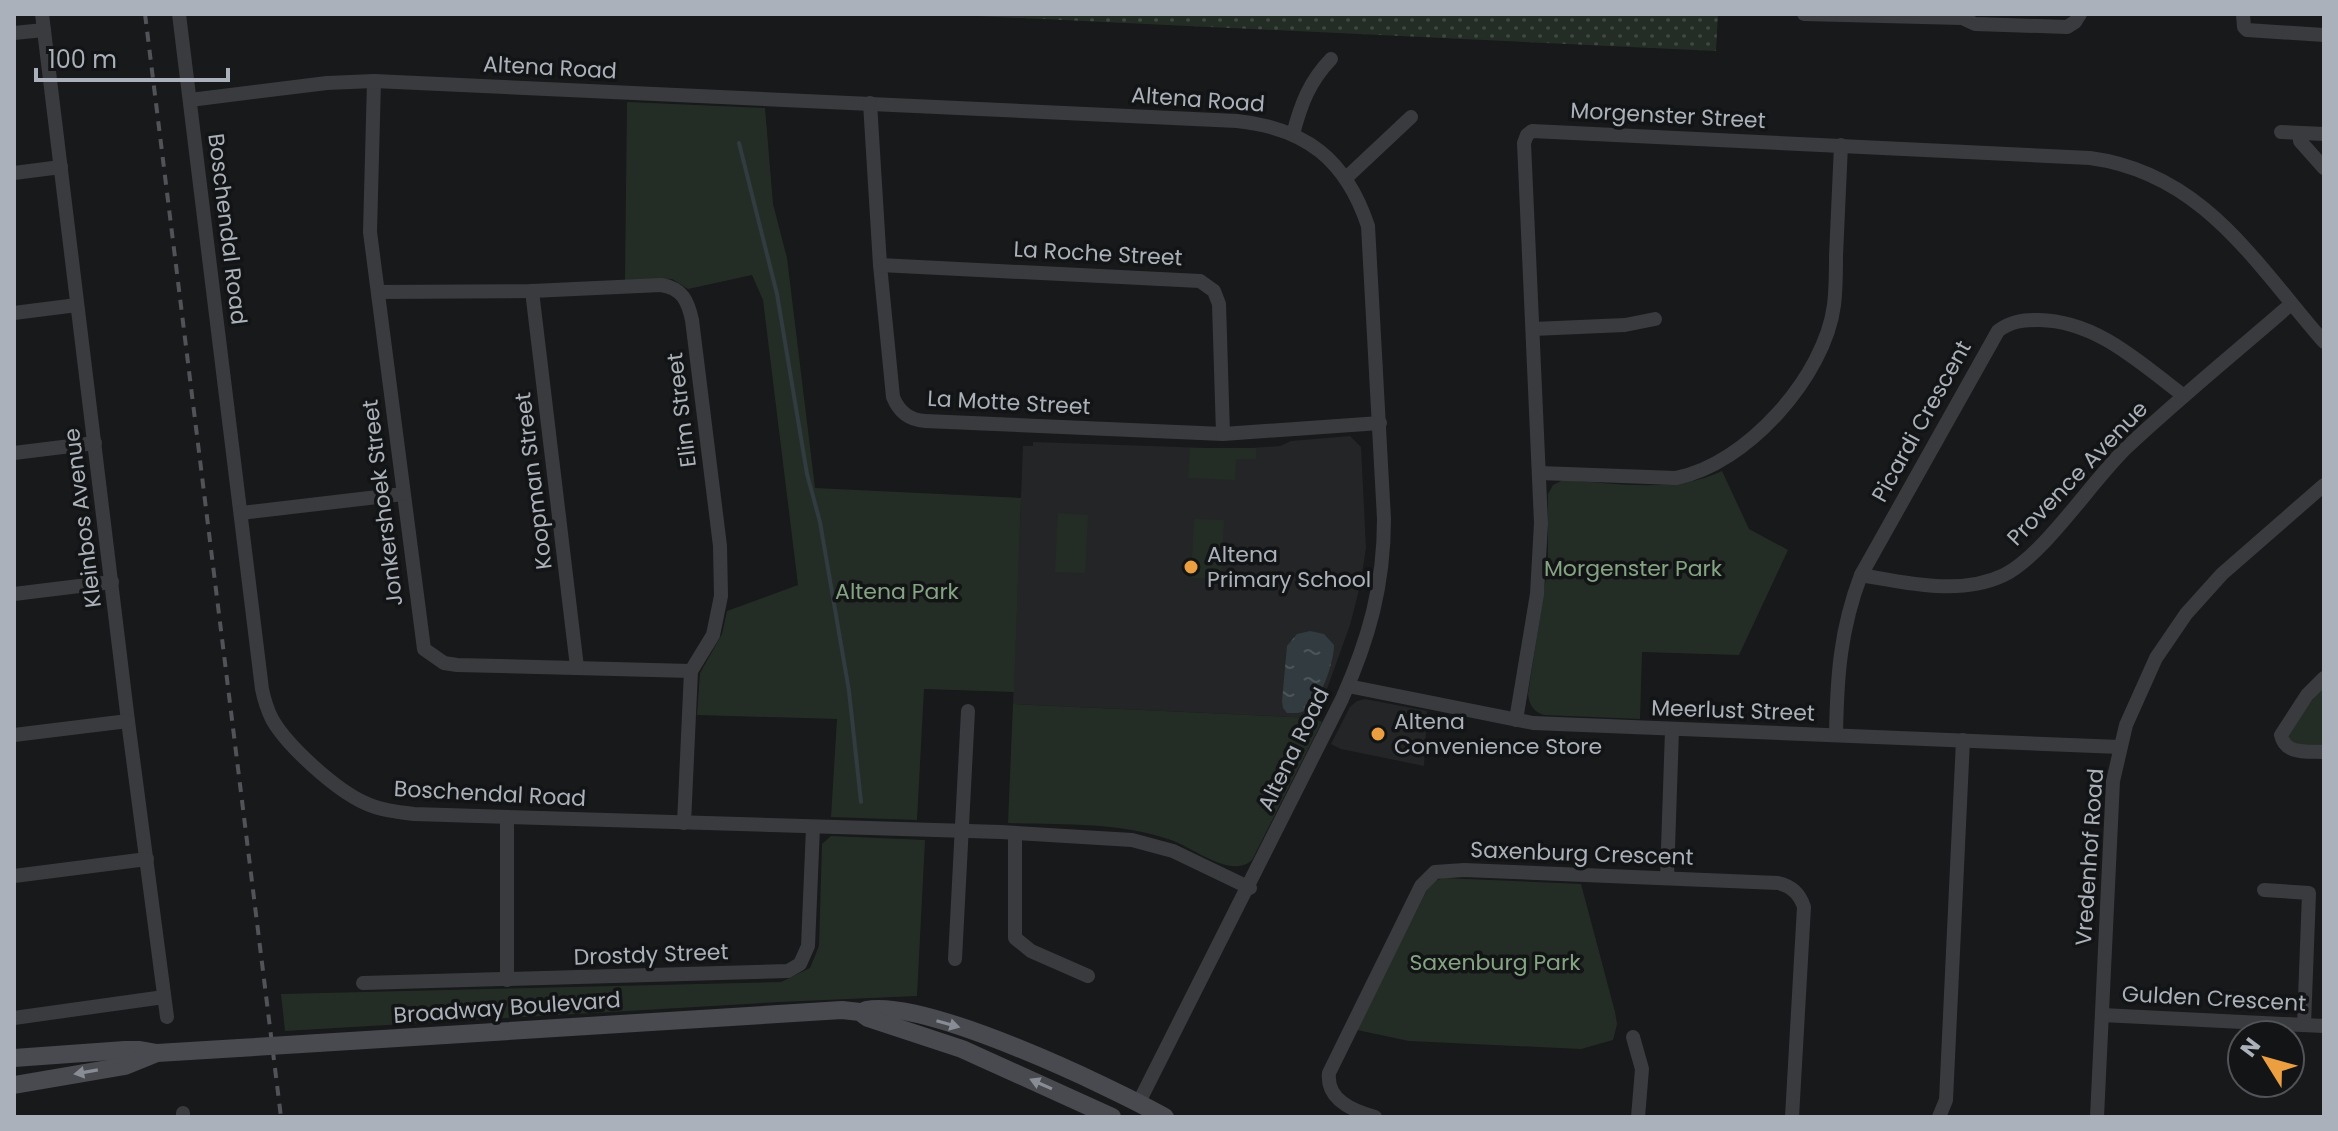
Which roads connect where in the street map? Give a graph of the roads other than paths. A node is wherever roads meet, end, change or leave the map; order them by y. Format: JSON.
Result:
{"nodes":[{"id":1,"x":42,"y":14,"type":"edge"},
{"id":2,"x":179,"y":14,"type":"edge"},
{"id":3,"x":1804,"y":14,"type":"edge"},
{"id":4,"x":2080,"y":14,"type":"edge"},
{"id":5,"x":2243,"y":14,"type":"edge"},
{"id":6,"x":1962,"y":16,"type":"edge"},
{"id":7,"x":44,"y":30,"type":"junction"},
{"id":8,"x":14,"y":33,"type":"edge"},
{"id":9,"x":2324,"y":35,"type":"edge"},
{"id":10,"x":1331,"y":59,"type":"dead end"},
{"id":11,"x":374,"y":81,"type":"junction"},
{"id":12,"x":190,"y":100,"type":"junction"},
{"id":13,"x":870,"y":103,"type":"junction"},
{"id":14,"x":1411,"y":117,"type":"dead end"},
{"id":15,"x":2281,"y":132,"type":"dead end"},
{"id":16,"x":2299,"y":133,"type":"junction"},
{"id":17,"x":1293,"y":134,"type":"junction"},
{"id":18,"x":2324,"y":134,"type":"edge"},
{"id":19,"x":1841,"y":145,"type":"junction"},
{"id":20,"x":61,"y":167,"type":"junction"},
{"id":21,"x":2324,"y":168,"type":"edge"},
{"id":22,"x":14,"y":173,"type":"edge"},
{"id":23,"x":1346,"y":178,"type":"junction"},
{"id":24,"x":880,"y":265,"type":"junction"},
{"id":25,"x":532,"y":291,"type":"junction"},
{"id":26,"x":378,"y":292,"type":"junction"},
{"id":27,"x":2291,"y":304,"type":"junction"},
{"id":28,"x":77,"y":305,"type":"junction"},
{"id":29,"x":14,"y":313,"type":"edge"},
{"id":30,"x":1655,"y":319,"type":"dead end"},
{"id":31,"x":1533,"y":329,"type":"junction"},
{"id":32,"x":2324,"y":342,"type":"edge"},
{"id":33,"x":2184,"y":396,"type":"junction"},
{"id":34,"x":1380,"y":423,"type":"junction"},
{"id":35,"x":1223,"y":434,"type":"junction"},
{"id":36,"x":95,"y":443,"type":"junction"},
{"id":37,"x":14,"y":453,"type":"edge"},
{"id":38,"x":1539,"y":473,"type":"junction"},
{"id":39,"x":2324,"y":485,"type":"edge"},
{"id":40,"x":403,"y":494,"type":"junction"},
{"id":41,"x":241,"y":513,"type":"junction"},
{"id":42,"x":1861,"y":575,"type":"junction"},
{"id":43,"x":112,"y":582,"type":"junction"},
{"id":44,"x":14,"y":594,"type":"edge"},
{"id":45,"x":577,"y":667,"type":"junction"},
{"id":46,"x":691,"y":671,"type":"junction"},
{"id":47,"x":2324,"y":678,"type":"edge"},
{"id":48,"x":1348,"y":686,"type":"junction"},
{"id":49,"x":968,"y":711,"type":"dead end"},
{"id":50,"x":1516,"y":720,"type":"junction"},
{"id":51,"x":128,"y":721,"type":"junction"},
{"id":52,"x":1672,"y":730,"type":"junction"},
{"id":53,"x":14,"y":735,"type":"edge"},
{"id":54,"x":1836,"y":735,"type":"junction"},
{"id":55,"x":1963,"y":740,"type":"junction"},
{"id":56,"x":2120,"y":747,"type":"junction"},
{"id":57,"x":2324,"y":752,"type":"edge"},
{"id":58,"x":507,"y":817,"type":"junction"},
{"id":59,"x":684,"y":823,"type":"junction"},
{"id":60,"x":813,"y":827,"type":"junction"},
{"id":61,"x":961,"y":832,"type":"junction"},
{"id":62,"x":1015,"y":833,"type":"junction"},
{"id":63,"x":147,"y":859,"type":"junction"},
{"id":64,"x":14,"y":876,"type":"edge"},
{"id":65,"x":1667,"y":878,"type":"junction"},
{"id":66,"x":1250,"y":888,"type":"junction"},
{"id":67,"x":2264,"y":890,"type":"dead end"},
{"id":68,"x":2317,"y":893,"type":"edge"},
{"id":69,"x":955,"y":959,"type":"dead end"},
{"id":70,"x":1088,"y":976,"type":"dead end"},
{"id":71,"x":507,"y":980,"type":"junction"},
{"id":72,"x":363,"y":983,"type":"dead end"},
{"id":73,"x":164,"y":997,"type":"junction"},
{"id":74,"x":860,"y":1012,"type":"junction"},
{"id":75,"x":2102,"y":1015,"type":"junction"},
{"id":76,"x":167,"y":1017,"type":"dead end"},
{"id":77,"x":14,"y":1018,"type":"edge"},
{"id":78,"x":2305,"y":1019,"type":"edge"},
{"id":79,"x":2226,"y":1021,"type":"edge"},
{"id":80,"x":1633,"y":1037,"type":"dead end"},
{"id":81,"x":157,"y":1053,"type":"junction"},
{"id":82,"x":14,"y":1058,"type":"edge"},
{"id":83,"x":14,"y":1085,"type":"edge"},
{"id":84,"x":1139,"y":1102,"type":"junction"},
{"id":85,"x":1112,"y":1117,"type":"edge"},
{"id":86,"x":1165,"y":1117,"type":"edge"},
{"id":87,"x":1375,"y":1117,"type":"edge"},
{"id":88,"x":1638,"y":1117,"type":"edge"},
{"id":89,"x":1792,"y":1117,"type":"edge"},
{"id":90,"x":1939,"y":1117,"type":"edge"},
{"id":91,"x":2097,"y":1117,"type":"edge"}],
"edges":[{"from":1,"to":7,"type":"street","name":"Kleinbos Avenue"},
{"from":2,"to":12,"type":"street","name":"Boschendal Road"},
{"from":3,"to":6,"type":"street"},
{"from":4,"to":6,"type":"street"},
{"from":5,"to":9,"type":"street"},
{"from":7,"to":8,"type":"street"},
{"from":7,"to":20,"type":"street","name":"Kleinbos Avenue"},
{"from":10,"to":17,"type":"street"},
{"from":11,"to":12,"type":"street","name":"Altena Road"},
{"from":11,"to":13,"type":"street","name":"Altena Road"},
{"from":11,"to":26,"type":"street","name":"Jonkershoek Street"},
{"from":12,"to":41,"type":"street","name":"Boschendal Road"},
{"from":13,"to":17,"type":"street","name":"Altena Road"},
{"from":13,"to":24,"type":"street","name":"La Motte Street"},
{"from":14,"to":23,"type":"street"},
{"from":15,"to":16,"type":"street"},
{"from":16,"to":18,"type":"street"},
{"from":16,"to":21,"type":"street"},
{"from":17,"to":23,"type":"street","name":"Altena Road"},
{"from":19,"to":27,"type":"street","name":"Morgenster Street"},
{"from":19,"to":31,"type":"street","name":"Morgenster Street"},
{"from":19,"to":38,"type":"street"},
{"from":20,"to":22,"type":"street"},
{"from":20,"to":28,"type":"street","name":"Kleinbos Avenue"},
{"from":23,"to":34,"type":"street","name":"Altena Road"},
{"from":24,"to":35,"type":"street","name":"La Motte Street"},
{"from":24,"to":35,"type":"street","name":"La Roche Street"},
{"from":25,"to":26,"type":"street","name":"Elim Street"},
{"from":25,"to":45,"type":"street","name":"Koopman Street"},
{"from":25,"to":46,"type":"street","name":"Elim Street"},
{"from":26,"to":40,"type":"street","name":"Jonkershoek Street"},
{"from":27,"to":32,"type":"street","name":"Morgenster Street"},
{"from":27,"to":33,"type":"street","name":"Provence Avenue"},
{"from":28,"to":29,"type":"street"},
{"from":28,"to":36,"type":"street","name":"Kleinbos Avenue"},
{"from":30,"to":31,"type":"street"},
{"from":31,"to":38,"type":"street","name":"Morgenster Street"},
{"from":33,"to":42,"type":"street","name":"Provence Avenue"},
{"from":33,"to":42,"type":"street","name":"Picardi Crescent"},
{"from":34,"to":35,"type":"street","name":"La Motte Street"},
{"from":34,"to":48,"type":"street","name":"Altena Road"},
{"from":36,"to":37,"type":"street"},
{"from":36,"to":43,"type":"street","name":"Kleinbos Avenue"},
{"from":38,"to":50,"type":"street","name":"Morgenster Street"},
{"from":39,"to":56,"type":"street","name":"Vredenhof Road"},
{"from":40,"to":41,"type":"street"},
{"from":40,"to":45,"type":"street","name":"Jonkershoek Street"},
{"from":41,"to":58,"type":"street","name":"Boschendal Road"},
{"from":42,"to":54,"type":"street","name":"Picardi Crescent"},
{"from":43,"to":44,"type":"street"},
{"from":43,"to":51,"type":"street","name":"Kleinbos Avenue"},
{"from":45,"to":46,"type":"street","name":"Jonkershoek Street"},
{"from":46,"to":59,"type":"street","name":"Elim Street"},
{"from":47,"to":57,"type":"street"},
{"from":48,"to":50,"type":"street","name":"Meerlust Street"},
{"from":48,"to":66,"type":"street","name":"Altena Road"},
{"from":49,"to":61,"type":"street"},
{"from":50,"to":52,"type":"street","name":"Meerlust Street"},
{"from":51,"to":53,"type":"street"},
{"from":51,"to":63,"type":"street","name":"Kleinbos Avenue"},
{"from":52,"to":54,"type":"street","name":"Meerlust Street"},
{"from":52,"to":65,"type":"street"},
{"from":54,"to":55,"type":"street","name":"Meerlust Street"},
{"from":55,"to":56,"type":"street","name":"Meerlust Street"},
{"from":55,"to":90,"type":"street"},
{"from":56,"to":75,"type":"street","name":"Vredenhof Road"},
{"from":58,"to":59,"type":"street","name":"Boschendal Road"},
{"from":58,"to":71,"type":"street"},
{"from":59,"to":60,"type":"street","name":"Boschendal Road"},
{"from":60,"to":61,"type":"street","name":"Boschendal Road"},
{"from":60,"to":71,"type":"street","name":"Drostdy Street"},
{"from":61,"to":62,"type":"street","name":"Boschendal Road"},
{"from":61,"to":69,"type":"street"},
{"from":62,"to":66,"type":"street","name":"Boschendal Road"},
{"from":62,"to":70,"type":"street"},
{"from":63,"to":64,"type":"street"},
{"from":63,"to":73,"type":"street","name":"Kleinbos Avenue"},
{"from":65,"to":87,"type":"street","name":"Saxenburg Crescent"},
{"from":65,"to":89,"type":"street","name":"Saxenburg Crescent"},
{"from":66,"to":84,"type":"street","name":"Altena Road"},
{"from":67,"to":68,"type":"street"},
{"from":68,"to":78,"type":"street"},
{"from":71,"to":72,"type":"street","name":"Drostdy Street"},
{"from":73,"to":76,"type":"street","name":"Kleinbos Avenue"},
{"from":73,"to":77,"type":"street"},
{"from":74,"to":81,"type":"main road","name":"Broadway Boulevard","bridge":true},
{"from":74,"to":84,"type":"main road","name":"Broadway Boulevard","one_way":true},
{"from":85,"to":74,"type":"main road","name":"Broadway Boulevard","one_way":true},
{"from":75,"to":79,"type":"street","name":"Gulden Crescent"},
{"from":75,"to":91,"type":"street","name":"Vredenhof Road"},
{"from":80,"to":88,"type":"street"},
{"from":81,"to":82,"type":"main road","name":"Broadway Boulevard"},
{"from":81,"to":83,"type":"main road","name":"Broadway Boulevard","one_way":true},
{"from":84,"to":86,"type":"main road","name":"Broadway Boulevard"}]}
